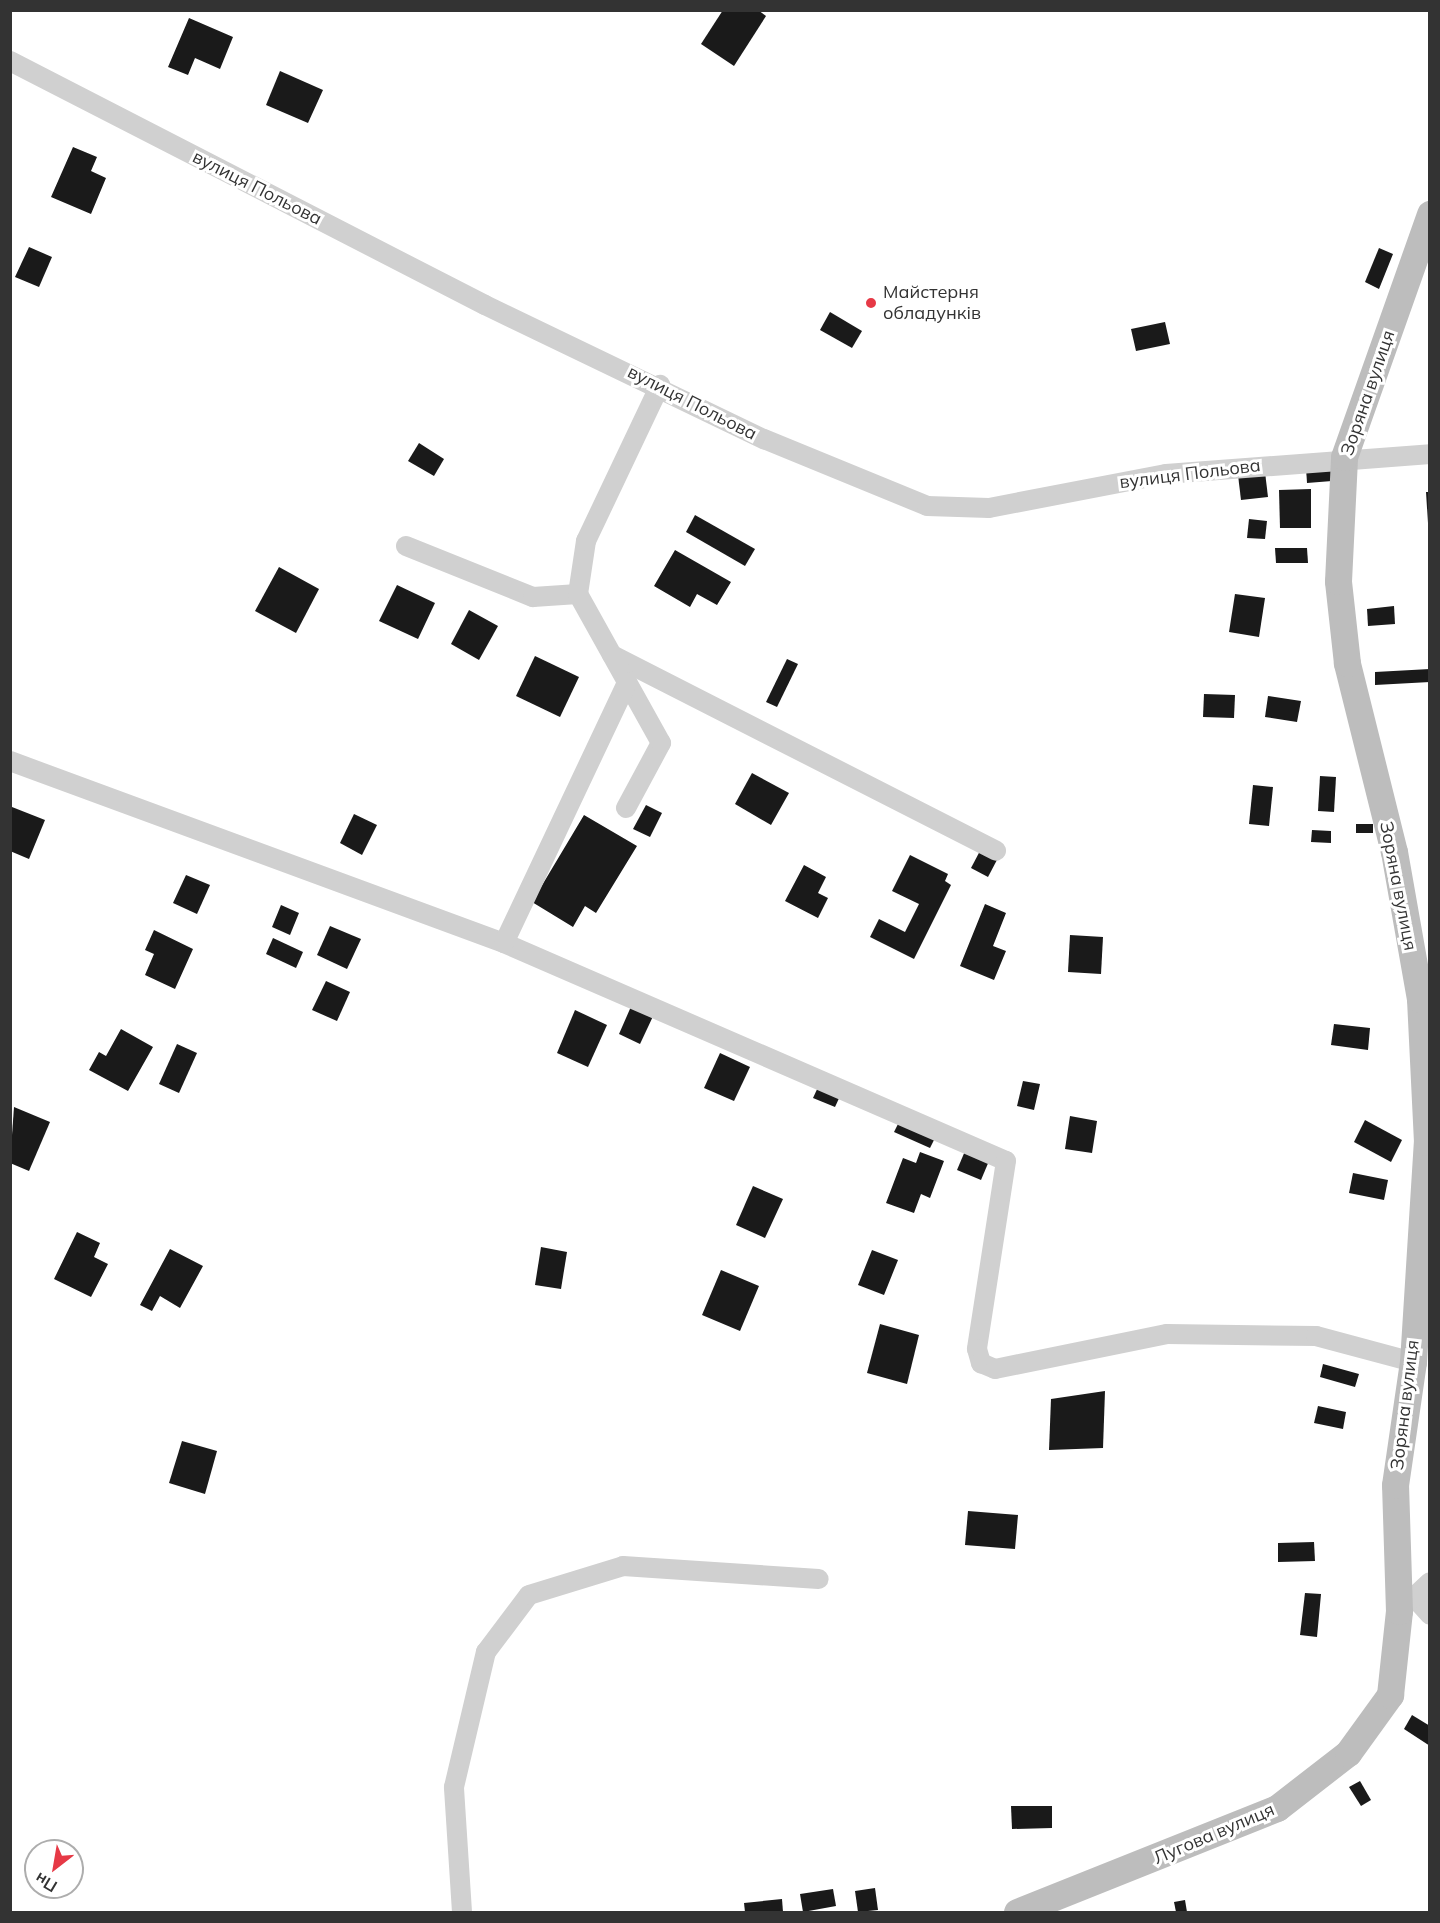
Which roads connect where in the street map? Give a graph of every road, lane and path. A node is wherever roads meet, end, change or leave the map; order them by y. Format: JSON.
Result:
{"nodes":[{"id":1,"x":10,"y":61,"type":"edge"},
{"id":2,"x":1430,"y":214,"type":"edge"},
{"id":3,"x":660,"y":386,"type":"junction"},
{"id":4,"x":1430,"y":454,"type":"edge"},
{"id":5,"x":1344,"y":457,"type":"junction"},
{"id":6,"x":406,"y":546,"type":"dead end"},
{"id":7,"x":578,"y":594,"type":"junction"},
{"id":8,"x":612,"y":655,"type":"junction"},
{"id":9,"x":627,"y":683,"type":"junction"},
{"id":10,"x":10,"y":761,"type":"edge"},
{"id":11,"x":626,"y":808,"type":"dead end"},
{"id":12,"x":996,"y":851,"type":"dead end"},
{"id":13,"x":504,"y":943,"type":"junction"},
{"id":14,"x":1413,"y":1362,"type":"junction"},
{"id":15,"x":819,"y":1579,"type":"dead end"},
{"id":16,"x":1430,"y":1582,"type":"edge"},
{"id":17,"x":1406,"y":1604,"type":"junction"},
{"id":18,"x":1430,"y":1615,"type":"edge"},
{"id":19,"x":462,"y":1912,"type":"edge"},
{"id":20,"x":1017,"y":1912,"type":"edge"}],
"edges":[{"from":1,"to":3,"type":"street","name":"вулиця Польова"},
{"from":2,"to":5,"type":"street","name":"Зоряна вулиця"},
{"from":3,"to":5,"type":"street","name":"вулиця Польова"},
{"from":3,"to":7,"type":"street"},
{"from":4,"to":5,"type":"street","name":"вулиця Польова"},
{"from":5,"to":14,"type":"street","name":"Зоряна вулиця"},
{"from":6,"to":7,"type":"street"},
{"from":7,"to":8,"type":"street"},
{"from":8,"to":9,"type":"street"},
{"from":8,"to":12,"type":"street"},
{"from":9,"to":11,"type":"street"},
{"from":9,"to":13,"type":"street"},
{"from":10,"to":13,"type":"street"},
{"from":13,"to":14,"type":"street"},
{"from":14,"to":17,"type":"street","name":"Зоряна вулиця"},
{"from":15,"to":19,"type":"street"},
{"from":16,"to":17,"type":"street"},
{"from":17,"to":18,"type":"street"},
{"from":17,"to":20,"type":"street","name":"Лугова вулиця"}]}
